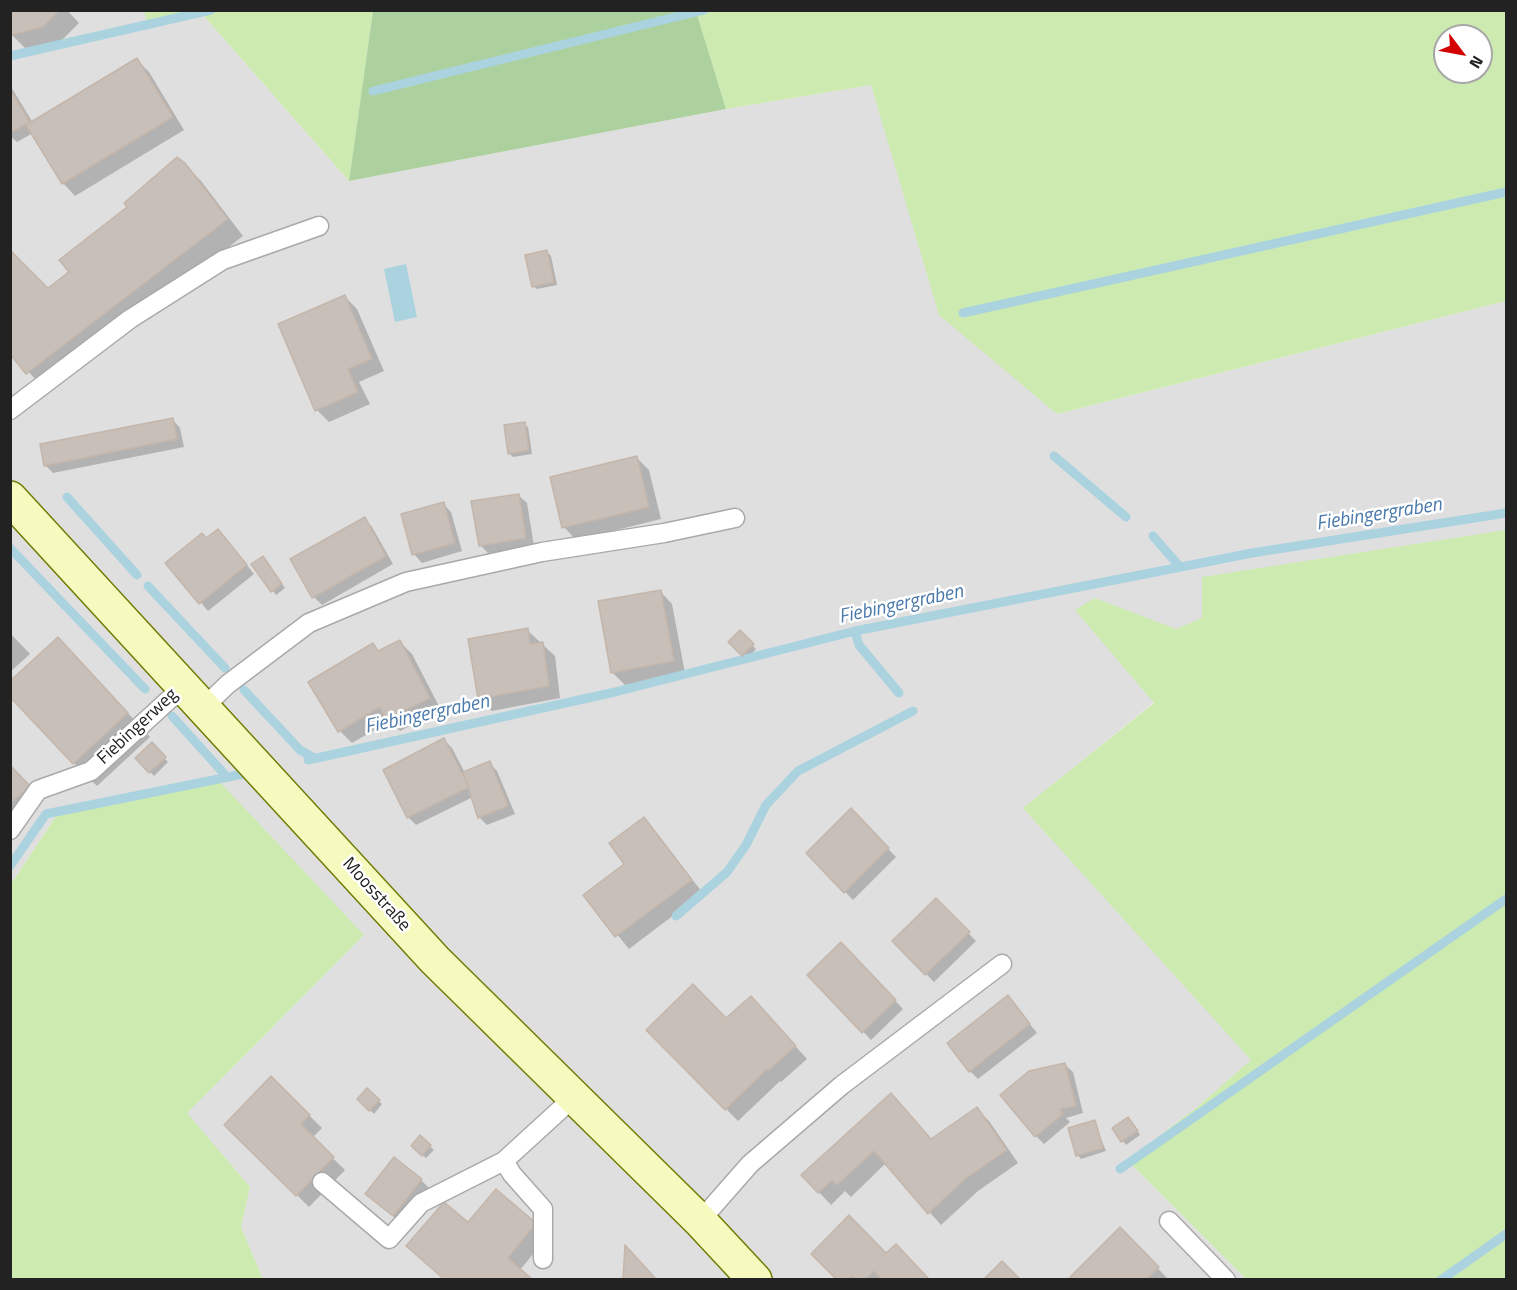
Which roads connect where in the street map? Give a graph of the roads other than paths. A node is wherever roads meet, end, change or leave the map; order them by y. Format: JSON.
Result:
{"nodes":[{"id":1,"x":319,"y":226,"type":"dead end"},
{"id":2,"x":10,"y":410,"type":"edge"},
{"id":3,"x":10,"y":498,"type":"edge"},
{"id":4,"x":735,"y":518,"type":"dead end"},
{"id":5,"x":194,"y":696,"type":"junction"},
{"id":6,"x":10,"y":830,"type":"edge"},
{"id":7,"x":1002,"y":964,"type":"dead end"},
{"id":8,"x":573,"y":1098,"type":"junction"},
{"id":9,"x":504,"y":1161,"type":"junction"},
{"id":10,"x":322,"y":1182,"type":"dead end"},
{"id":11,"x":700,"y":1221,"type":"junction"},
{"id":12,"x":1169,"y":1221,"type":"dead end"},
{"id":13,"x":543,"y":1259,"type":"dead end"},
{"id":14,"x":755,"y":1280,"type":"edge"},
{"id":15,"x":1226,"y":1280,"type":"edge"}],
"edges":[{"from":1,"to":2,"type":"lane"},
{"from":3,"to":5,"type":"street","name":"Moosstraße"},
{"from":4,"to":5,"type":"lane","name":"Fiebingerweg"},
{"from":5,"to":6,"type":"lane","name":"Fiebingerweg"},
{"from":5,"to":8,"type":"street","name":"Moosstraße"},
{"from":7,"to":11,"type":"lane"},
{"from":8,"to":9,"type":"lane"},
{"from":8,"to":11,"type":"street","name":"Moosstraße"},
{"from":9,"to":10,"type":"lane"},
{"from":9,"to":13,"type":"lane"},
{"from":11,"to":14,"type":"street","name":"Moosstraße"},
{"from":12,"to":15,"type":"lane"}]}
